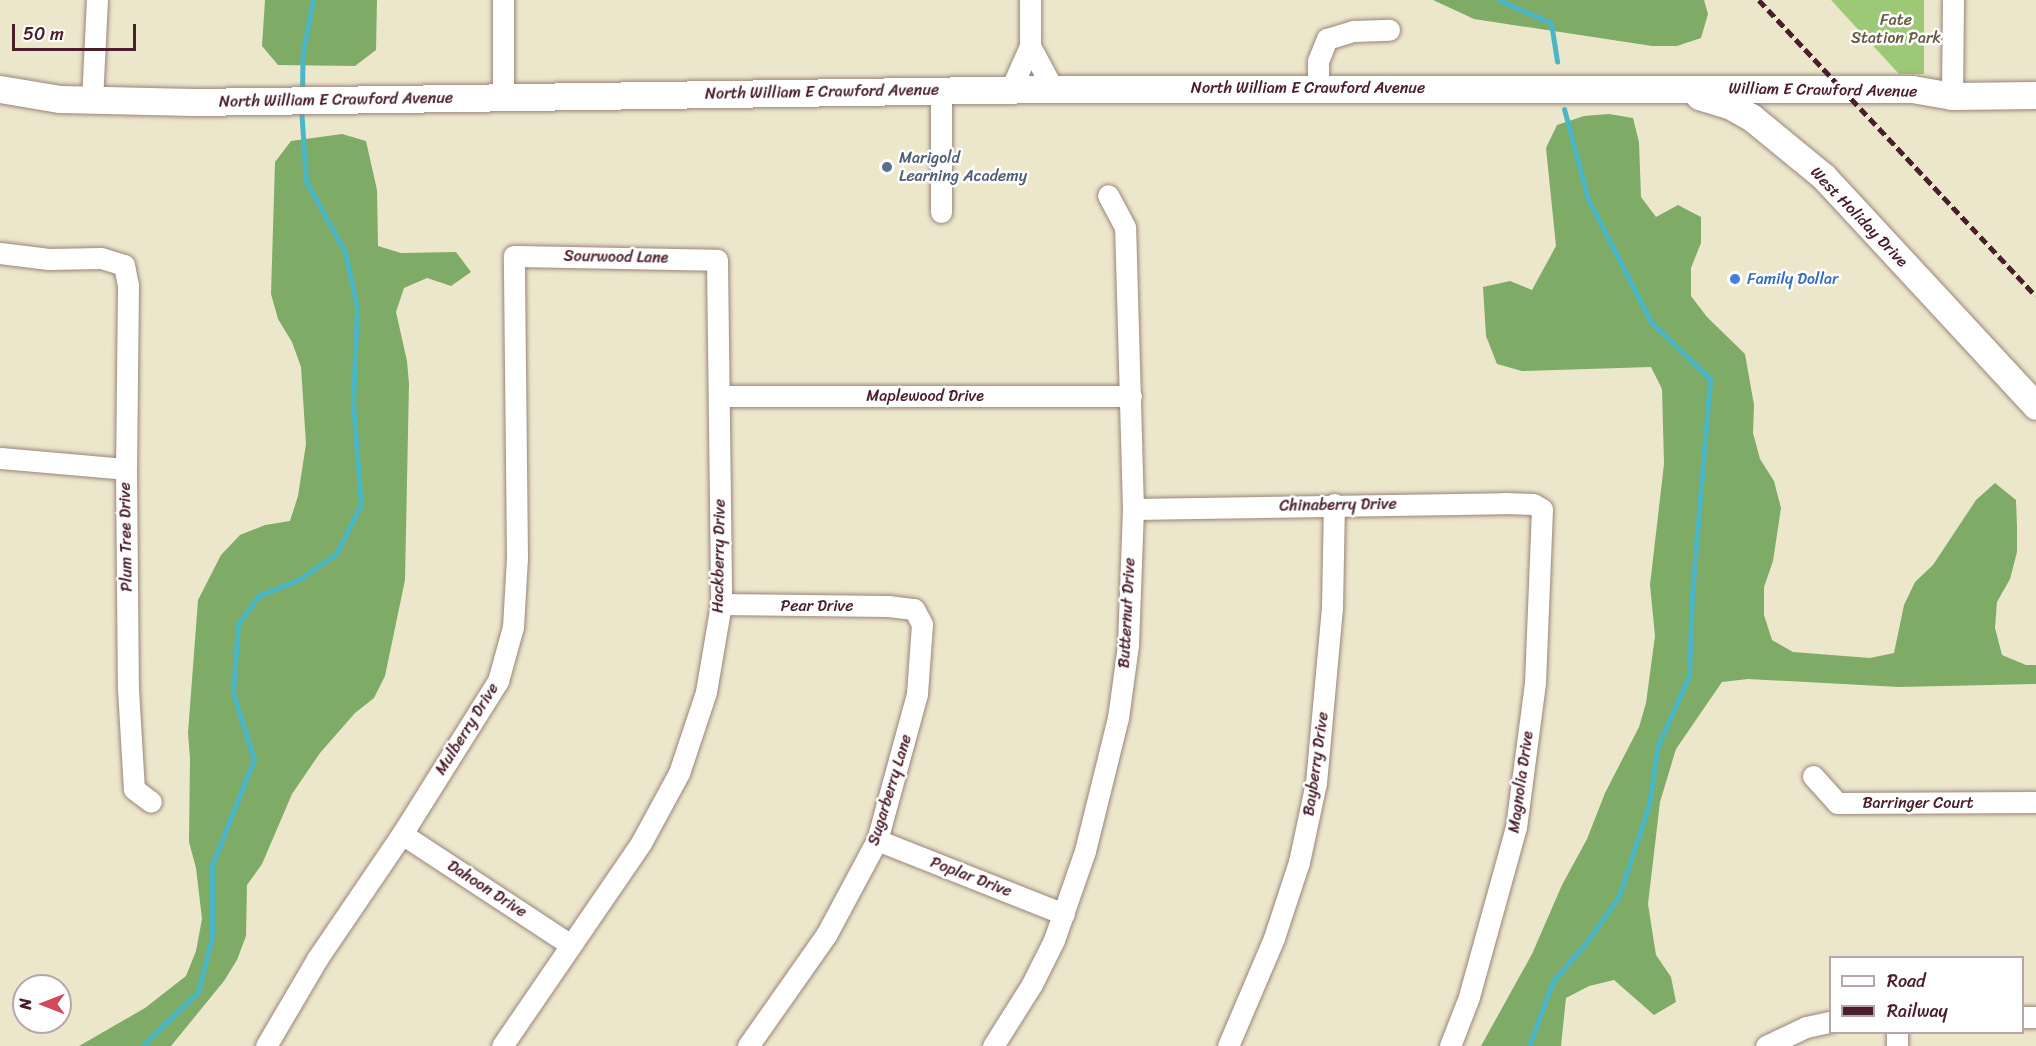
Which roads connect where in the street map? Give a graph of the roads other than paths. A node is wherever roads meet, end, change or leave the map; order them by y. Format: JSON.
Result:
{"nodes":[{"id":1,"x":97,"y":0,"type":"edge"},
{"id":2,"x":503,"y":0,"type":"edge"},
{"id":3,"x":1030,"y":0,"type":"edge"},
{"id":4,"x":1953,"y":0,"type":"edge"},
{"id":5,"x":1389,"y":30,"type":"dead end"},
{"id":6,"x":1030,"y":46,"type":"junction"},
{"id":7,"x":1053,"y":88,"type":"junction"},
{"id":8,"x":1645,"y":88,"type":"junction"},
{"id":9,"x":0,"y":89,"type":"edge"},
{"id":10,"x":1011,"y":89,"type":"junction"},
{"id":11,"x":1318,"y":89,"type":"junction"},
{"id":12,"x":941,"y":90,"type":"junction"},
{"id":13,"x":2036,"y":95,"type":"edge"},
{"id":14,"x":1952,"y":96,"type":"junction"},
{"id":15,"x":503,"y":97,"type":"junction"},
{"id":16,"x":92,"y":101,"type":"junction"},
{"id":17,"x":1108,"y":195,"type":"dead end"},
{"id":18,"x":941,"y":212,"type":"dead end"},
{"id":19,"x":0,"y":253,"type":"edge"},
{"id":20,"x":514,"y":256,"type":"joint"},
{"id":21,"x":717,"y":260,"type":"joint"},
{"id":22,"x":720,"y":396,"type":"junction"},
{"id":23,"x":1131,"y":396,"type":"junction"},
{"id":24,"x":2036,"y":406,"type":"edge"},
{"id":25,"x":0,"y":458,"type":"edge"},
{"id":26,"x":126,"y":469,"type":"junction"},
{"id":27,"x":1334,"y":504,"type":"junction"},
{"id":28,"x":1133,"y":509,"type":"junction"},
{"id":29,"x":1542,"y":509,"type":"joint"},
{"id":30,"x":721,"y":604,"type":"junction"},
{"id":31,"x":914,"y":609,"type":"joint"},
{"id":32,"x":1813,"y":776,"type":"dead end"},
{"id":33,"x":151,"y":802,"type":"dead end"},
{"id":34,"x":2036,"y":802,"type":"edge"},
{"id":35,"x":402,"y":834,"type":"junction"},
{"id":36,"x":878,"y":840,"type":"junction"},
{"id":37,"x":1064,"y":914,"type":"junction"},
{"id":38,"x":571,"y":945,"type":"junction"},
{"id":39,"x":1829,"y":1022,"type":"edge"},
{"id":40,"x":266,"y":1046,"type":"edge"},
{"id":41,"x":502,"y":1046,"type":"edge"},
{"id":42,"x":748,"y":1046,"type":"edge"},
{"id":43,"x":993,"y":1046,"type":"edge"},
{"id":44,"x":1228,"y":1046,"type":"edge"},
{"id":45,"x":1450,"y":1046,"type":"edge"},
{"id":46,"x":1766,"y":1046,"type":"edge"}],
"edges":[{"from":1,"to":16,"type":"street"},
{"from":2,"to":15,"type":"street"},
{"from":3,"to":6,"type":"street"},
{"from":4,"to":14,"type":"street"},
{"from":5,"to":11,"type":"street"},
{"from":6,"to":7,"type":"street"},
{"from":6,"to":10,"type":"street"},
{"from":7,"to":10,"type":"main road","name":"North William E Crawford Avenue"},
{"from":7,"to":11,"type":"main road","name":"North William E Crawford Avenue"},
{"from":8,"to":11,"type":"main road","name":"North William E Crawford Avenue"},
{"from":8,"to":14,"type":"main road","name":"William E Crawford Avenue"},
{"from":8,"to":24,"type":"main road","name":"West Holiday Drive"},
{"from":9,"to":16,"type":"main road","name":"North William E Crawford Avenue"},
{"from":10,"to":12,"type":"main road","name":"North William E Crawford Avenue"},
{"from":12,"to":15,"type":"main road","name":"North William E Crawford Avenue"},
{"from":12,"to":18,"type":"street"},
{"from":13,"to":14,"type":"main road","name":"William E Crawford Avenue"},
{"from":15,"to":16,"type":"main road","name":"North William E Crawford Avenue"},
{"from":17,"to":23,"type":"street","name":"Butternut Drive"},
{"from":19,"to":26,"type":"street","name":"Plum Tree Drive"},
{"from":20,"to":21,"type":"street","name":"Sourwood Lane"},
{"from":20,"to":35,"type":"street","name":"Mulberry Drive"},
{"from":21,"to":22,"type":"street","name":"Hackberry Drive"},
{"from":22,"to":23,"type":"street","name":"Maplewood Drive"},
{"from":22,"to":30,"type":"street","name":"Hackberry Drive"},
{"from":23,"to":28,"type":"street","name":"Butternut Drive"},
{"from":25,"to":26,"type":"street"},
{"from":26,"to":33,"type":"street","name":"Plum Tree Drive"},
{"from":27,"to":28,"type":"street","name":"Chinaberry Drive"},
{"from":27,"to":29,"type":"street","name":"Chinaberry Drive"},
{"from":27,"to":44,"type":"street","name":"Bayberry Drive"},
{"from":28,"to":37,"type":"street","name":"Butternut Drive"},
{"from":29,"to":45,"type":"street","name":"Magnolia Drive"},
{"from":30,"to":31,"type":"street","name":"Pear Drive"},
{"from":30,"to":38,"type":"street","name":"Hackberry Drive"},
{"from":31,"to":36,"type":"street","name":"Sugarberry Lane"},
{"from":32,"to":34,"type":"street","name":"Barringer Court"},
{"from":35,"to":38,"type":"street","name":"Dahoon Drive"},
{"from":35,"to":40,"type":"street","name":"Mulberry Drive"},
{"from":36,"to":37,"type":"street","name":"Poplar Drive"},
{"from":36,"to":42,"type":"street","name":"Sugarberry Lane"},
{"from":37,"to":43,"type":"street","name":"Butternut Drive"},
{"from":38,"to":41,"type":"street","name":"Hackberry Drive"},
{"from":39,"to":46,"type":"street"}]}
